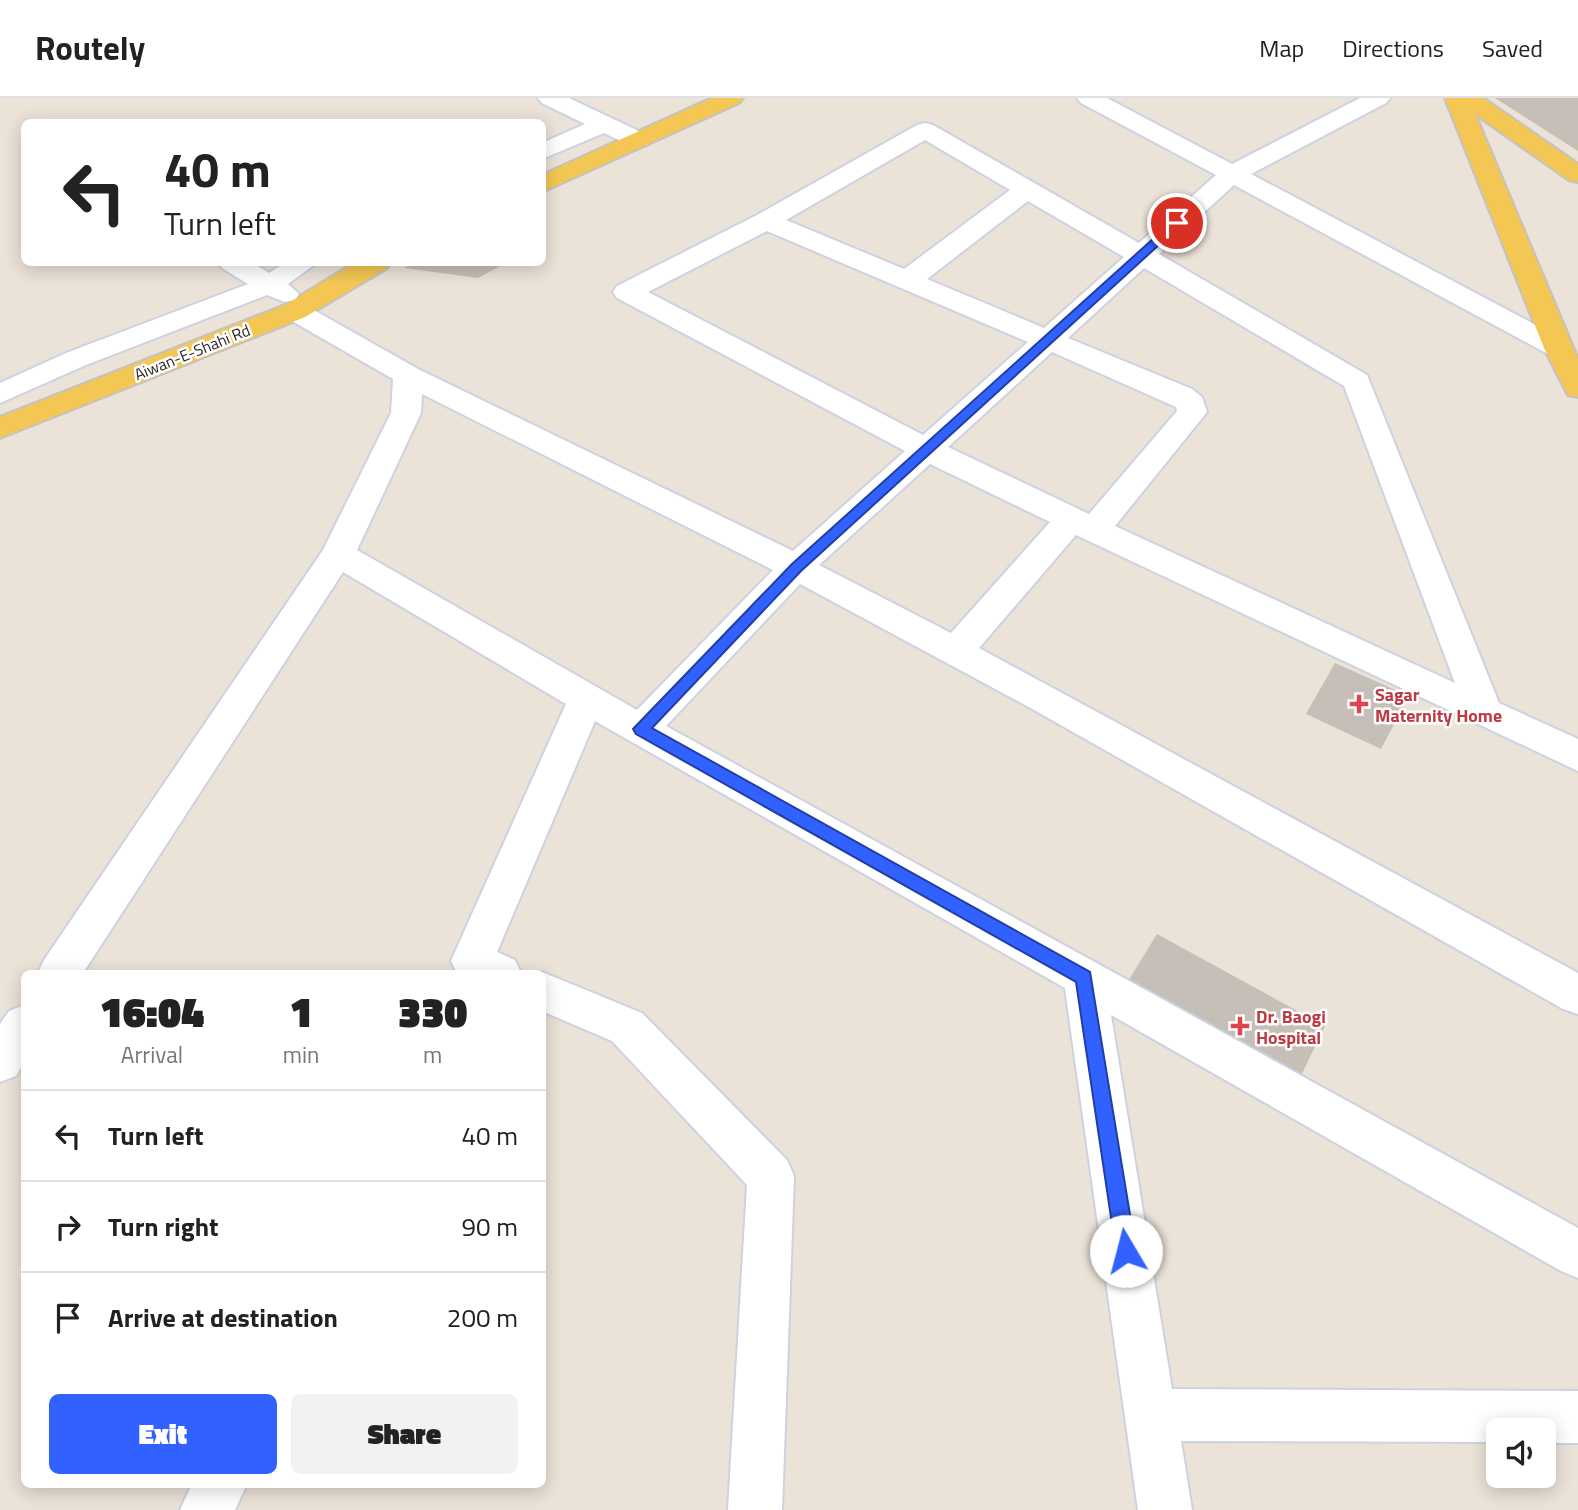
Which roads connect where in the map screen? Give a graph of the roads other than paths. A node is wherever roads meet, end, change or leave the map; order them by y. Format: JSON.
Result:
{"nodes":[{"id":1,"x":550,"y":98,"type":"edge"},
{"id":2,"x":731,"y":98,"type":"edge"},
{"id":3,"x":1089,"y":98,"type":"edge"},
{"id":4,"x":1378,"y":98,"type":"edge"},
{"id":5,"x":1457,"y":98,"type":"edge"},
{"id":6,"x":1468,"y":98,"type":"edge"},
{"id":7,"x":604,"y":124,"type":"junction"},
{"id":8,"x":638,"y":140,"type":"junction"},
{"id":9,"x":546,"y":150,"type":"edge"},
{"id":10,"x":1231,"y":174,"type":"junction"},
{"id":11,"x":1578,"y":175,"type":"edge"},
{"id":12,"x":546,"y":183,"type":"edge"},
{"id":13,"x":1028,"y":189,"type":"junction"},
{"id":14,"x":766,"y":221,"type":"junction"},
{"id":15,"x":1143,"y":254,"type":"junction"},
{"id":16,"x":238,"y":266,"type":"edge"},
{"id":17,"x":299,"y":266,"type":"edge"},
{"id":18,"x":370,"y":266,"type":"edge"},
{"id":19,"x":909,"y":279,"type":"junction"},
{"id":20,"x":269,"y":285,"type":"junction"},
{"id":21,"x":300,"y":308,"type":"junction"},
{"id":22,"x":1048,"y":340,"type":"junction"},
{"id":23,"x":1558,"y":348,"type":"junction"},
{"id":24,"x":408,"y":375,"type":"junction"},
{"id":25,"x":1578,"y":388,"type":"edge"},
{"id":26,"x":0,"y":394,"type":"edge"},
{"id":27,"x":0,"y":428,"type":"edge"},
{"id":28,"x":927,"y":449,"type":"junction"},
{"id":29,"x":1084,"y":523,"type":"junction"},
{"id":30,"x":338,"y":554,"type":"junction"},
{"id":31,"x":796,"y":567,"type":"junction"},
{"id":32,"x":955,"y":652,"type":"junction"},
{"id":33,"x":586,"y":699,"type":"junction"},
{"id":34,"x":1485,"y":713,"type":"junction"},
{"id":35,"x":641,"y":729,"type":"junction"},
{"id":36,"x":1578,"y":756,"type":"edge"},
{"id":37,"x":479,"y":969,"type":"edge"},
{"id":38,"x":61,"y":970,"type":"edge"},
{"id":39,"x":1084,"y":977,"type":"junction"},
{"id":40,"x":546,"y":993,"type":"edge"},
{"id":41,"x":1578,"y":995,"type":"edge"},
{"id":42,"x":21,"y":1030,"type":"edge"},
{"id":43,"x":0,"y":1061,"type":"edge"},
{"id":44,"x":1578,"y":1254,"type":"edge"},
{"id":45,"x":1150,"y":1415,"type":"junction"},
{"id":46,"x":1578,"y":1417,"type":"edge"},
{"id":47,"x":218,"y":1488,"type":"edge"},
{"id":48,"x":207,"y":1510,"type":"edge"},
{"id":49,"x":755,"y":1510,"type":"edge"},
{"id":50,"x":1165,"y":1510,"type":"edge"}],
"edges":[{"from":1,"to":7,"type":"street"},
{"from":2,"to":8,"type":"main road"},
{"from":3,"to":10,"type":"street"},
{"from":4,"to":10,"type":"street"},
{"from":5,"to":23,"type":"main road"},
{"from":6,"to":11,"type":"main road"},
{"from":7,"to":8,"type":"street"},
{"from":7,"to":9,"type":"street"},
{"from":8,"to":12,"type":"main road"},
{"from":10,"to":15,"type":"street"},
{"from":10,"to":23,"type":"street"},
{"from":13,"to":14,"type":"street"},
{"from":13,"to":15,"type":"street"},
{"from":13,"to":19,"type":"street"},
{"from":14,"to":19,"type":"street"},
{"from":14,"to":28,"type":"street"},
{"from":15,"to":22,"type":"street"},
{"from":15,"to":34,"type":"street"},
{"from":16,"to":20,"type":"street"},
{"from":17,"to":20,"type":"street"},
{"from":18,"to":21,"type":"main road","name":"Aiwan-E-Shahi Rd"},
{"from":19,"to":22,"type":"street"},
{"from":20,"to":21,"type":"street"},
{"from":20,"to":26,"type":"street"},
{"from":21,"to":24,"type":"street"},
{"from":21,"to":27,"type":"main road","name":"Aiwan-E-Shahi Rd"},
{"from":22,"to":28,"type":"street"},
{"from":22,"to":29,"type":"street"},
{"from":23,"to":25,"type":"main road"},
{"from":24,"to":30,"type":"street"},
{"from":24,"to":31,"type":"street"},
{"from":28,"to":29,"type":"street"},
{"from":28,"to":31,"type":"street"},
{"from":29,"to":32,"type":"street"},
{"from":29,"to":34,"type":"street"},
{"from":30,"to":33,"type":"street"},
{"from":30,"to":38,"type":"street"},
{"from":31,"to":32,"type":"street"},
{"from":31,"to":35,"type":"street"},
{"from":32,"to":41,"type":"street"},
{"from":33,"to":35,"type":"street"},
{"from":33,"to":37,"type":"street"},
{"from":34,"to":36,"type":"street"},
{"from":35,"to":39,"type":"street"},
{"from":39,"to":44,"type":"street"},
{"from":39,"to":45,"type":"street"},
{"from":40,"to":49,"type":"street"},
{"from":42,"to":43,"type":"street"},
{"from":45,"to":46,"type":"street"},
{"from":45,"to":50,"type":"street"},
{"from":47,"to":48,"type":"street"}]}
